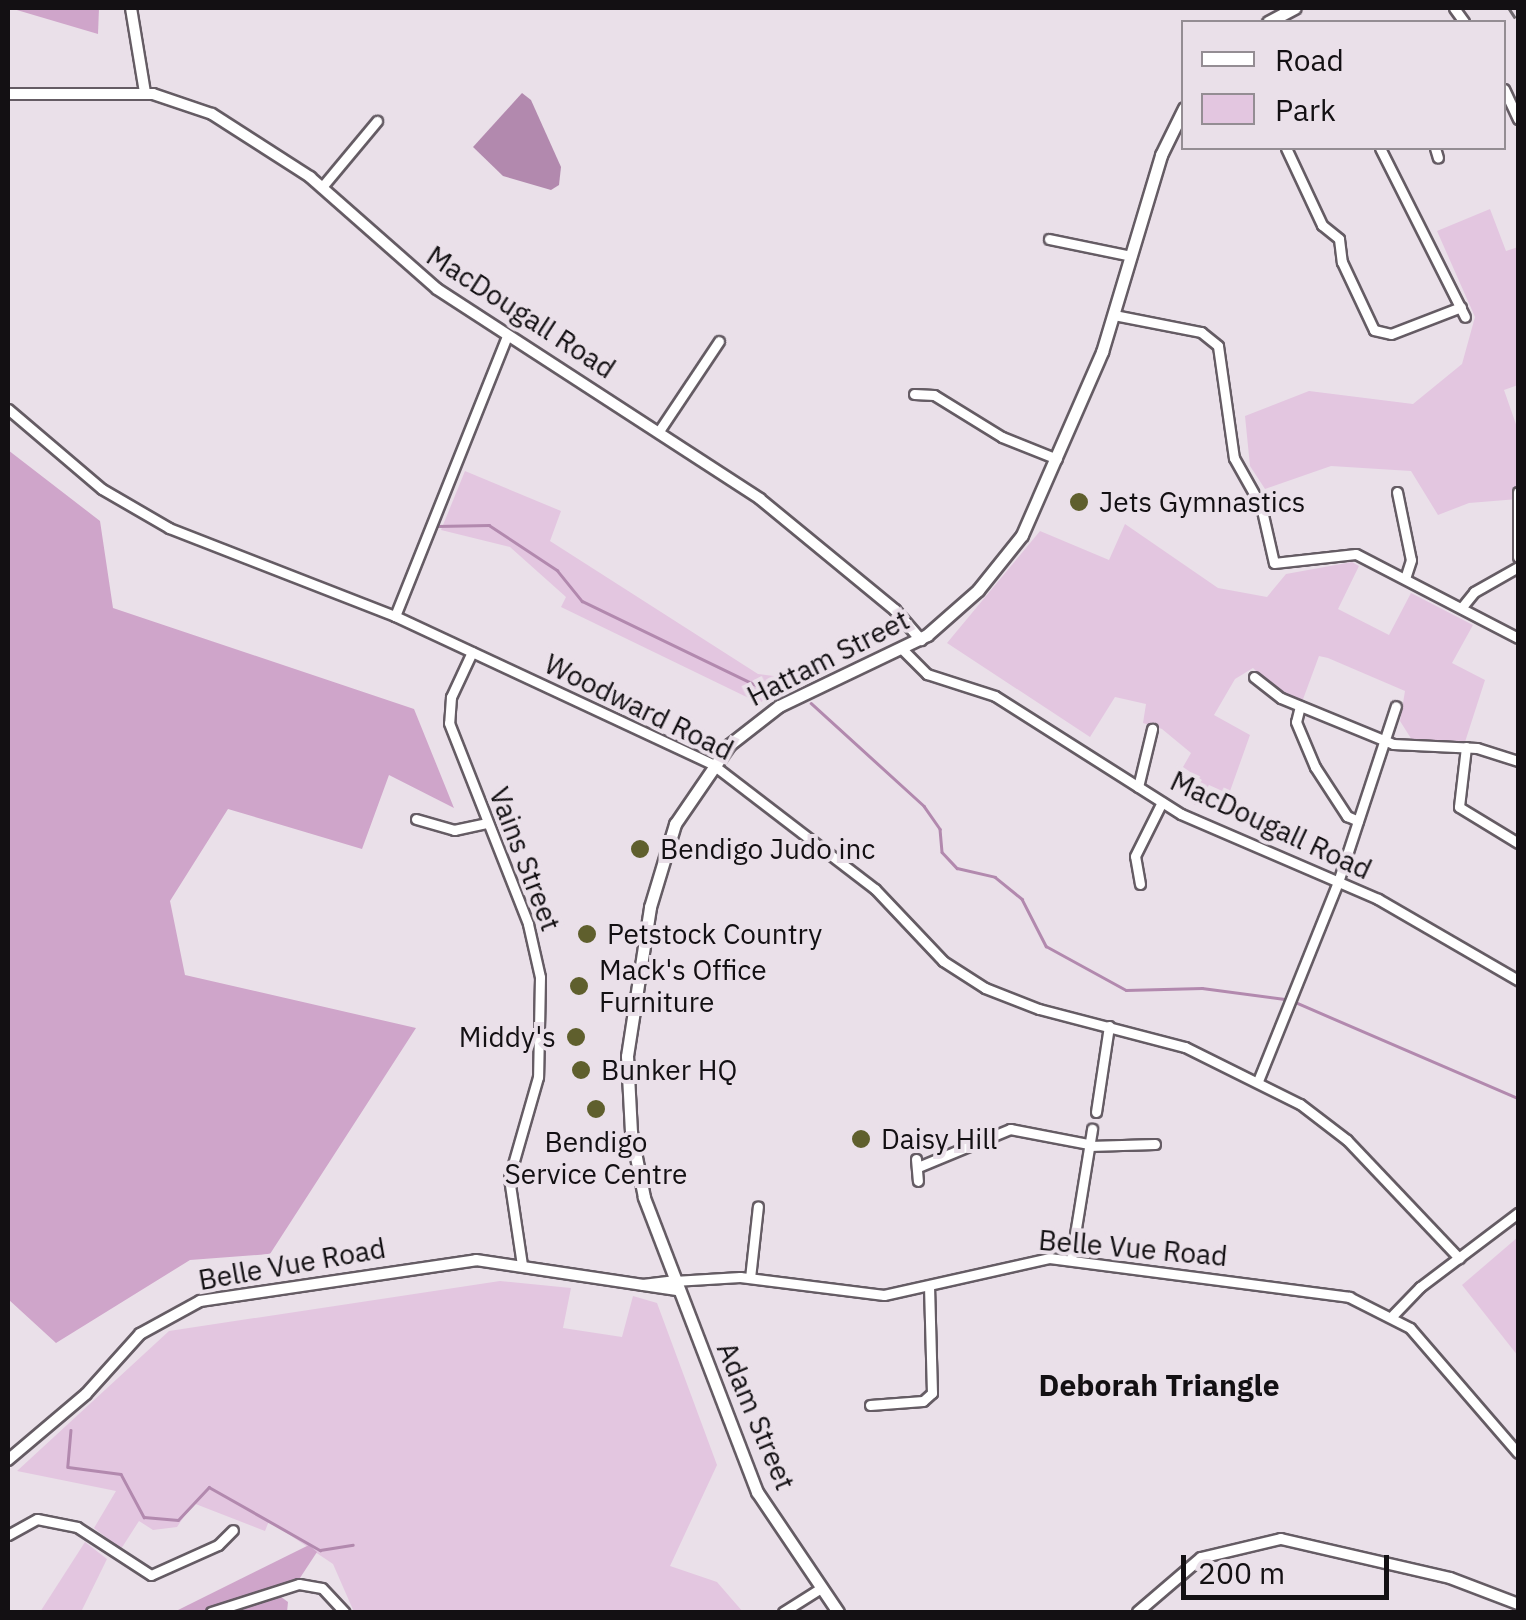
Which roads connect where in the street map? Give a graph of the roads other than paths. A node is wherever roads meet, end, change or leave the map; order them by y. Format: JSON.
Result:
{"nodes":[{"id":1,"x":131,"y":8,"type":"edge"},
{"id":2,"x":146,"y":93,"type":"junction"},
{"id":3,"x":1506,"y":93,"type":"edge"},
{"id":4,"x":8,"y":94,"type":"edge"},
{"id":5,"x":1181,"y":114,"type":"edge"},
{"id":6,"x":1518,"y":117,"type":"edge"},
{"id":7,"x":377,"y":121,"type":"dead end"},
{"id":8,"x":1287,"y":150,"type":"edge"},
{"id":9,"x":1381,"y":150,"type":"edge"},
{"id":10,"x":322,"y":188,"type":"junction"},
{"id":11,"x":1049,"y":239,"type":"dead end"},
{"id":12,"x":1131,"y":256,"type":"junction"},
{"id":13,"x":1114,"y":315,"type":"junction"},
{"id":14,"x":507,"y":336,"type":"junction"},
{"id":15,"x":719,"y":342,"type":"dead end"},
{"id":16,"x":914,"y":394,"type":"dead end"},
{"id":17,"x":8,"y":408,"type":"edge"},
{"id":18,"x":659,"y":431,"type":"junction"},
{"id":19,"x":1057,"y":459,"type":"junction"},
{"id":20,"x":1397,"y":492,"type":"dead end"},
{"id":21,"x":1518,"y":492,"type":"edge"},
{"id":22,"x":1518,"y":558,"type":"edge"},
{"id":23,"x":1518,"y":567,"type":"edge"},
{"id":24,"x":1405,"y":578,"type":"junction"},
{"id":25,"x":1462,"y":607,"type":"junction"},
{"id":26,"x":395,"y":616,"type":"junction"},
{"id":27,"x":1518,"y":638,"type":"edge"},
{"id":28,"x":921,"y":640,"type":"junction"},
{"id":29,"x":904,"y":651,"type":"junction"},
{"id":30,"x":472,"y":652,"type":"junction"},
{"id":31,"x":1254,"y":677,"type":"dead end"},
{"id":32,"x":1300,"y":706,"type":"junction"},
{"id":33,"x":1396,"y":706,"type":"dead end"},
{"id":34,"x":1152,"y":729,"type":"dead end"},
{"id":35,"x":1383,"y":740,"type":"junction"},
{"id":36,"x":1466,"y":748,"type":"junction"},
{"id":37,"x":1518,"y":760,"type":"edge"},
{"id":38,"x":712,"y":764,"type":"junction"},
{"id":39,"x":1138,"y":787,"type":"junction"},
{"id":40,"x":1162,"y":802,"type":"junction"},
{"id":41,"x":416,"y":820,"type":"dead end"},
{"id":42,"x":1358,"y":821,"type":"junction"},
{"id":43,"x":487,"y":823,"type":"junction"},
{"id":44,"x":1518,"y":843,"type":"edge"},
{"id":45,"x":1338,"y":882,"type":"junction"},
{"id":46,"x":1140,"y":884,"type":"dead end"},
{"id":47,"x":1518,"y":980,"type":"edge"},
{"id":48,"x":1109,"y":1026,"type":"junction"},
{"id":49,"x":1258,"y":1082,"type":"junction"},
{"id":50,"x":1096,"y":1112,"type":"dead end"},
{"id":51,"x":1092,"y":1129,"type":"dead end"},
{"id":52,"x":1155,"y":1144,"type":"dead end"},
{"id":53,"x":1089,"y":1145,"type":"junction"},
{"id":54,"x":918,"y":1181,"type":"dead end"},
{"id":55,"x":758,"y":1206,"type":"dead end"},
{"id":56,"x":1518,"y":1214,"type":"edge"},
{"id":57,"x":1459,"y":1258,"type":"junction"},
{"id":58,"x":1071,"y":1259,"type":"junction"},
{"id":59,"x":522,"y":1265,"type":"junction"},
{"id":60,"x":750,"y":1278,"type":"junction"},
{"id":61,"x":676,"y":1286,"type":"junction"},
{"id":62,"x":929,"y":1288,"type":"junction"},
{"id":63,"x":1393,"y":1315,"type":"junction"},
{"id":64,"x":870,"y":1405,"type":"dead end"},
{"id":65,"x":1518,"y":1453,"type":"edge"},
{"id":66,"x":8,"y":1460,"type":"edge"},
{"id":67,"x":233,"y":1530,"type":"dead end"},
{"id":68,"x":8,"y":1535,"type":"edge"},
{"id":69,"x":822,"y":1588,"type":"junction"},
{"id":70,"x":1495,"y":1591,"type":"junction"},
{"id":71,"x":1518,"y":1591,"type":"edge"},
{"id":72,"x":1518,"y":1604,"type":"edge"},
{"id":73,"x":211,"y":1612,"type":"edge"},
{"id":74,"x":344,"y":1612,"type":"edge"},
{"id":75,"x":783,"y":1612,"type":"edge"},
{"id":76,"x":838,"y":1612,"type":"edge"},
{"id":77,"x":1138,"y":1612,"type":"edge"}],
"edges":[{"from":1,"to":2,"type":"street"},
{"from":2,"to":4,"type":"street","name":"MacDougall Road"},
{"from":2,"to":10,"type":"street","name":"MacDougall Road"},
{"from":3,"to":6,"type":"street"},
{"from":5,"to":12,"type":"main road","name":"Hattam Street"},
{"from":7,"to":10,"type":"street"},
{"from":8,"to":9,"type":"street"},
{"from":10,"to":14,"type":"street","name":"MacDougall Road"},
{"from":11,"to":12,"type":"street"},
{"from":12,"to":13,"type":"main road","name":"Hattam Street"},
{"from":13,"to":19,"type":"main road","name":"Hattam Street"},
{"from":13,"to":24,"type":"street"},
{"from":14,"to":18,"type":"street","name":"MacDougall Road"},
{"from":14,"to":26,"type":"street"},
{"from":15,"to":18,"type":"street"},
{"from":16,"to":19,"type":"street"},
{"from":17,"to":26,"type":"street","name":"Woodward Road"},
{"from":18,"to":28,"type":"street","name":"MacDougall Road"},
{"from":19,"to":28,"type":"main road","name":"Hattam Street"},
{"from":20,"to":24,"type":"street"},
{"from":21,"to":22,"type":"street"},
{"from":23,"to":25,"type":"street"},
{"from":24,"to":25,"type":"street"},
{"from":25,"to":27,"type":"street"},
{"from":26,"to":30,"type":"street","name":"Woodward Road"},
{"from":28,"to":29,"type":"main road","name":"Hattam Street"},
{"from":29,"to":38,"type":"main road","name":"Hattam Street"},
{"from":29,"to":39,"type":"street","name":"MacDougall Road"},
{"from":30,"to":38,"type":"street","name":"Woodward Road"},
{"from":30,"to":43,"type":"street","name":"Vains Street"},
{"from":31,"to":32,"type":"street"},
{"from":32,"to":35,"type":"street"},
{"from":32,"to":42,"type":"street"},
{"from":33,"to":35,"type":"street"},
{"from":34,"to":39,"type":"street"},
{"from":35,"to":36,"type":"street"},
{"from":35,"to":42,"type":"street"},
{"from":36,"to":37,"type":"street"},
{"from":36,"to":44,"type":"street"},
{"from":38,"to":48,"type":"street","name":"Woodward Road"},
{"from":38,"to":61,"type":"main road","name":"Hattam Street"},
{"from":39,"to":40,"type":"street","name":"MacDougall Road"},
{"from":40,"to":45,"type":"street","name":"MacDougall Road"},
{"from":40,"to":46,"type":"street"},
{"from":41,"to":43,"type":"street"},
{"from":42,"to":45,"type":"street"},
{"from":43,"to":59,"type":"street","name":"Vains Street"},
{"from":45,"to":47,"type":"street","name":"MacDougall Road"},
{"from":45,"to":49,"type":"street"},
{"from":48,"to":49,"type":"street","name":"Woodward Road"},
{"from":48,"to":50,"type":"street"},
{"from":49,"to":57,"type":"street","name":"Woodward Road"},
{"from":51,"to":53,"type":"street"},
{"from":52,"to":53,"type":"street"},
{"from":53,"to":54,"type":"street"},
{"from":53,"to":58,"type":"street"},
{"from":55,"to":60,"type":"street"},
{"from":56,"to":57,"type":"street"},
{"from":57,"to":63,"type":"street"},
{"from":58,"to":62,"type":"street","name":"Belle Vue Road"},
{"from":58,"to":63,"type":"street","name":"Belle Vue Road"},
{"from":59,"to":61,"type":"street","name":"Belle Vue Road"},
{"from":59,"to":66,"type":"street","name":"Belle Vue Road"},
{"from":60,"to":61,"type":"street","name":"Belle Vue Road"},
{"from":60,"to":62,"type":"street","name":"Belle Vue Road"},
{"from":61,"to":69,"type":"main road","name":"Adam Street"},
{"from":62,"to":64,"type":"street"},
{"from":63,"to":65,"type":"street"},
{"from":67,"to":68,"type":"street"},
{"from":69,"to":75,"type":"street"},
{"from":69,"to":76,"type":"main road","name":"Adam Street"},
{"from":70,"to":71,"type":"street"},
{"from":70,"to":72,"type":"street"},
{"from":70,"to":77,"type":"street"},
{"from":73,"to":74,"type":"street"}]}
